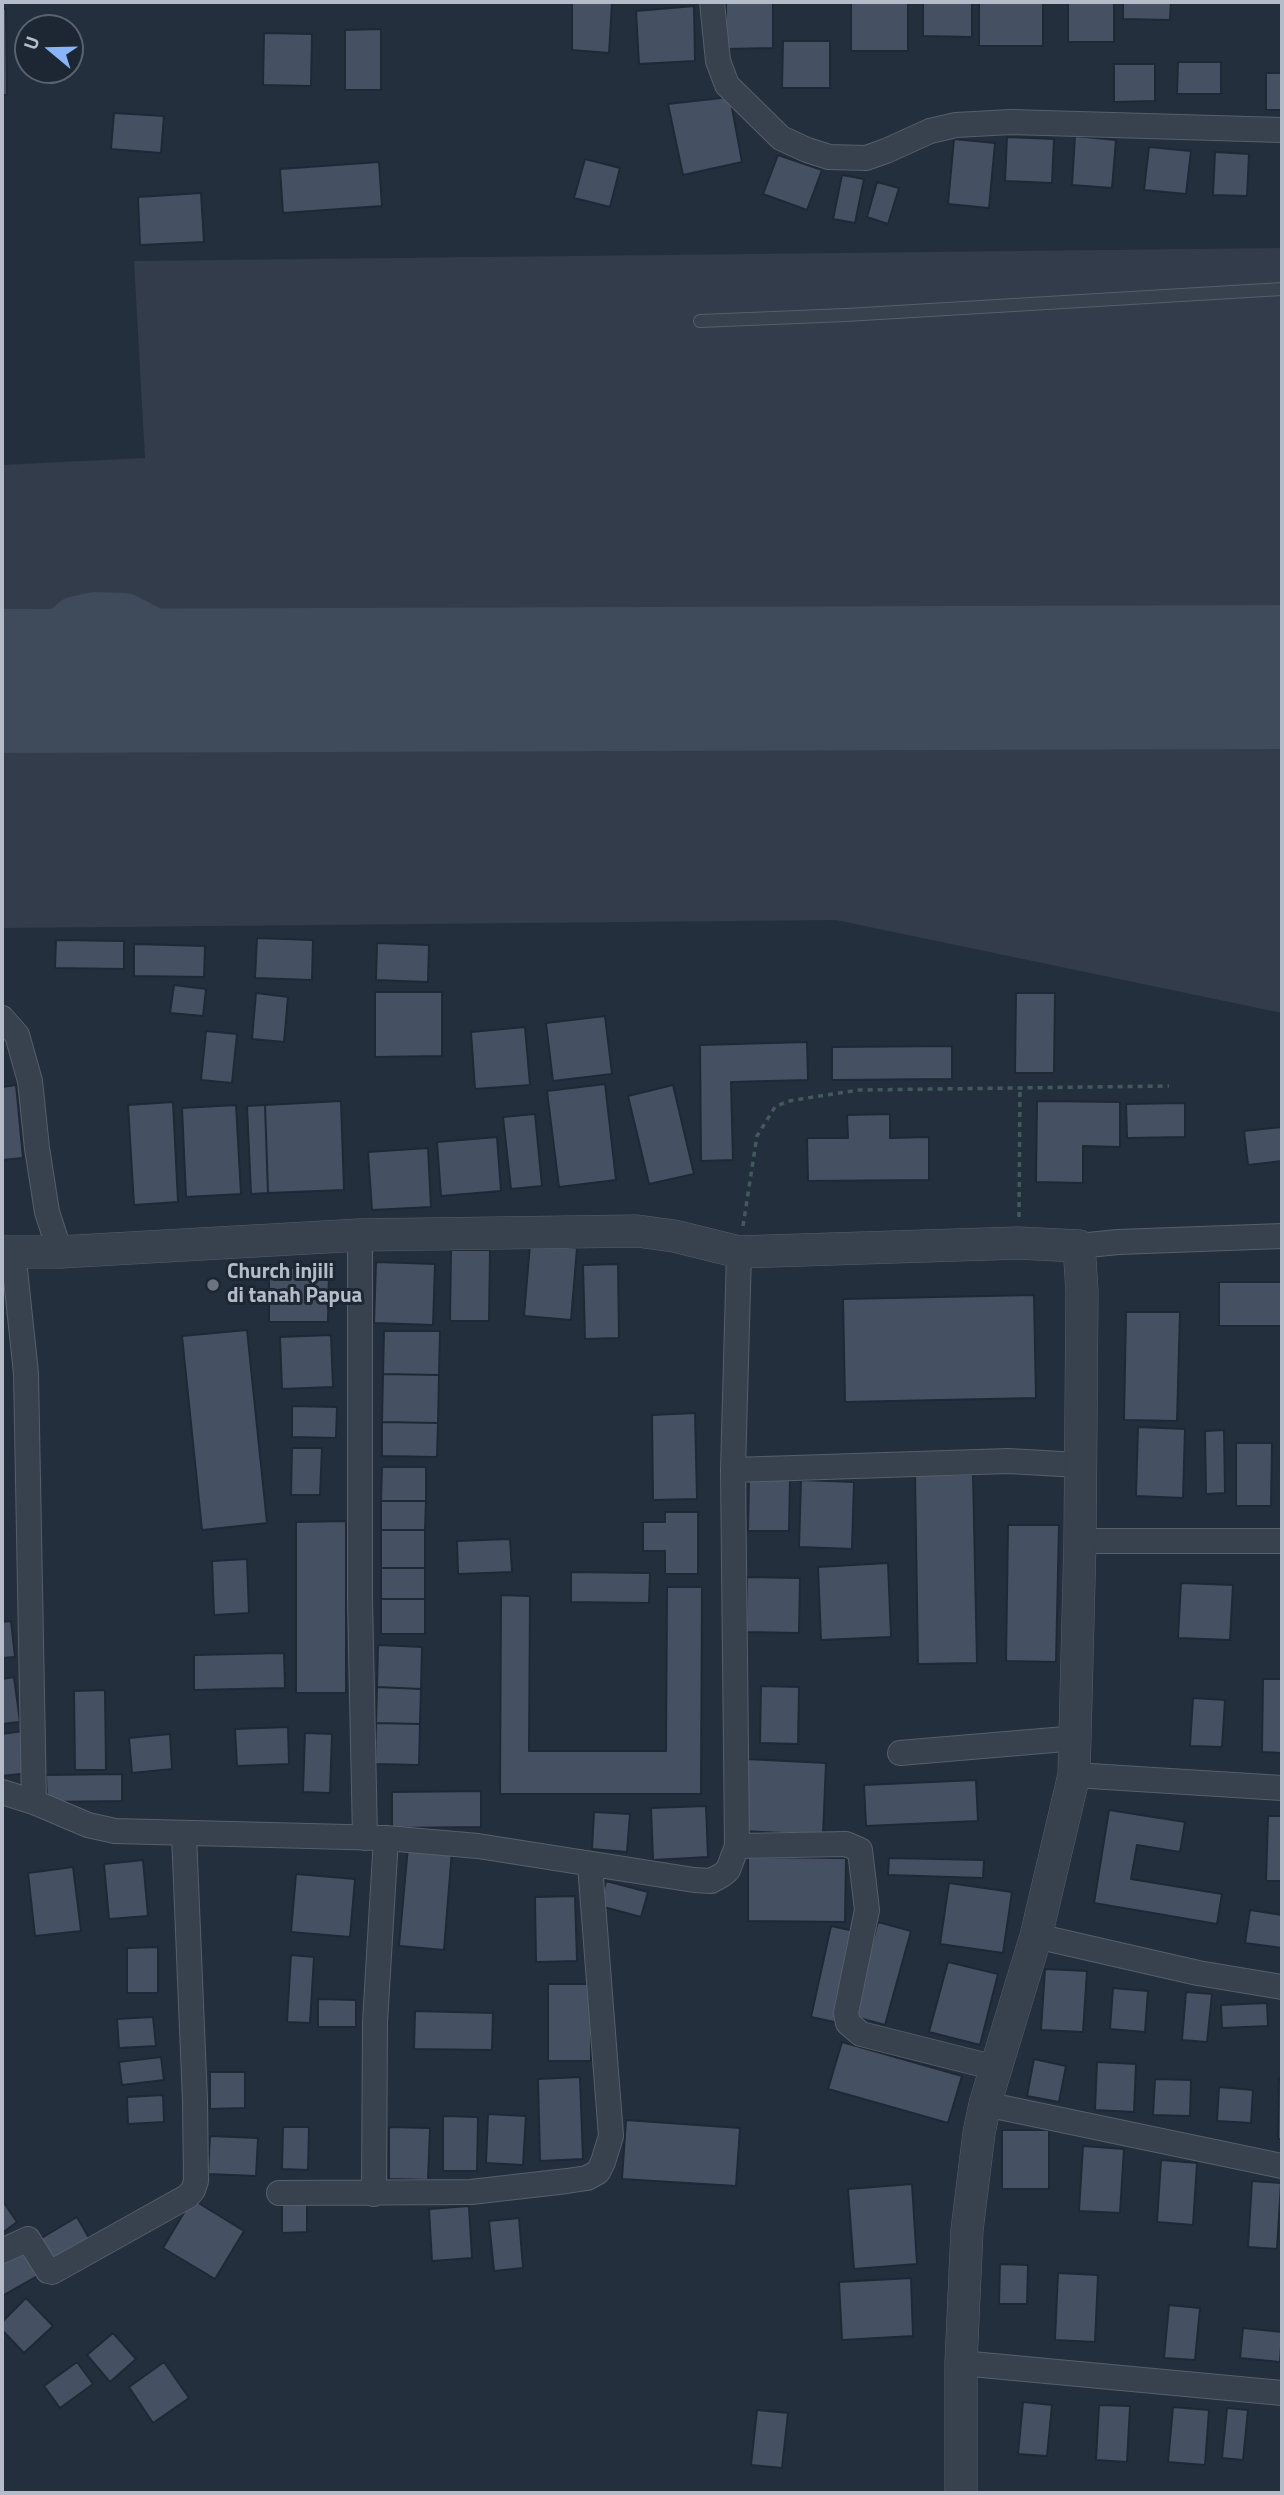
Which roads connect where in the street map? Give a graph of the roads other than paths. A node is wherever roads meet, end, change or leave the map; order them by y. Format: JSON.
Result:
{"nodes":[{"id":1,"x":712,"y":2,"type":"edge"},
{"id":2,"x":1282,"y":130,"type":"edge"},
{"id":3,"x":1282,"y":289,"type":"edge"},
{"id":4,"x":700,"y":321,"type":"dead end"},
{"id":5,"x":2,"y":1018,"type":"edge"},
{"id":6,"x":47,"y":1212,"type":"junction"},
{"id":7,"x":360,"y":1234,"type":"junction"},
{"id":8,"x":1282,"y":1236,"type":"edge"},
{"id":9,"x":1079,"y":1246,"type":"junction"},
{"id":10,"x":13,"y":1252,"type":"edge"},
{"id":11,"x":60,"y":1252,"type":"junction"},
{"id":12,"x":739,"y":1252,"type":"junction"},
{"id":13,"x":1079,"y":1465,"type":"junction"},
{"id":14,"x":733,"y":1470,"type":"junction"},
{"id":15,"x":1080,"y":1541,"type":"junction"},
{"id":16,"x":1282,"y":1541,"type":"edge"},
{"id":17,"x":1077,"y":1738,"type":"junction"},
{"id":18,"x":900,"y":1753,"type":"dead end"},
{"id":19,"x":1074,"y":1775,"type":"junction"},
{"id":20,"x":1282,"y":1788,"type":"edge"},
{"id":21,"x":2,"y":1793,"type":"edge"},
{"id":22,"x":34,"y":1802,"type":"junction"},
{"id":23,"x":184,"y":1834,"type":"junction"},
{"id":24,"x":375,"y":1838,"type":"junction"},
{"id":25,"x":737,"y":1846,"type":"junction"},
{"id":26,"x":590,"y":1865,"type":"junction"},
{"id":27,"x":1036,"y":1936,"type":"junction"},
{"id":28,"x":1282,"y":1987,"type":"edge"},
{"id":29,"x":996,"y":2068,"type":"junction"},
{"id":30,"x":985,"y":2104,"type":"junction"},
{"id":31,"x":1282,"y":2166,"type":"edge"},
{"id":32,"x":279,"y":2193,"type":"dead end"},
{"id":33,"x":374,"y":2194,"type":"junction"},
{"id":34,"x":2,"y":2251,"type":"edge"},
{"id":35,"x":961,"y":2363,"type":"junction"},
{"id":36,"x":1282,"y":2393,"type":"edge"},
{"id":37,"x":962,"y":2483,"type":"edge"}],
"edges":[{"from":1,"to":2,"type":"street"},
{"from":3,"to":4,"type":"lane"},
{"from":5,"to":6,"type":"street"},
{"from":6,"to":10,"type":"street"},
{"from":6,"to":11,"type":"street"},
{"from":7,"to":11,"type":"street"},
{"from":7,"to":12,"type":"street"},
{"from":7,"to":24,"type":"street"},
{"from":8,"to":9,"type":"street"},
{"from":9,"to":12,"type":"street"},
{"from":9,"to":13,"type":"street"},
{"from":10,"to":11,"type":"street"},
{"from":10,"to":22,"type":"street"},
{"from":12,"to":14,"type":"street"},
{"from":13,"to":14,"type":"street"},
{"from":13,"to":15,"type":"street"},
{"from":14,"to":25,"type":"street"},
{"from":15,"to":16,"type":"street"},
{"from":15,"to":17,"type":"street"},
{"from":17,"to":18,"type":"street"},
{"from":17,"to":19,"type":"street"},
{"from":19,"to":20,"type":"street"},
{"from":19,"to":27,"type":"street"},
{"from":21,"to":22,"type":"street"},
{"from":22,"to":23,"type":"street"},
{"from":23,"to":24,"type":"street"},
{"from":23,"to":34,"type":"street"},
{"from":24,"to":26,"type":"street"},
{"from":24,"to":33,"type":"street"},
{"from":25,"to":26,"type":"street"},
{"from":25,"to":29,"type":"street"},
{"from":26,"to":33,"type":"street"},
{"from":27,"to":28,"type":"street"},
{"from":27,"to":29,"type":"street"},
{"from":29,"to":30,"type":"street"},
{"from":30,"to":31,"type":"street"},
{"from":30,"to":35,"type":"street"},
{"from":32,"to":33,"type":"street"},
{"from":35,"to":36,"type":"street"},
{"from":35,"to":37,"type":"street"}]}
